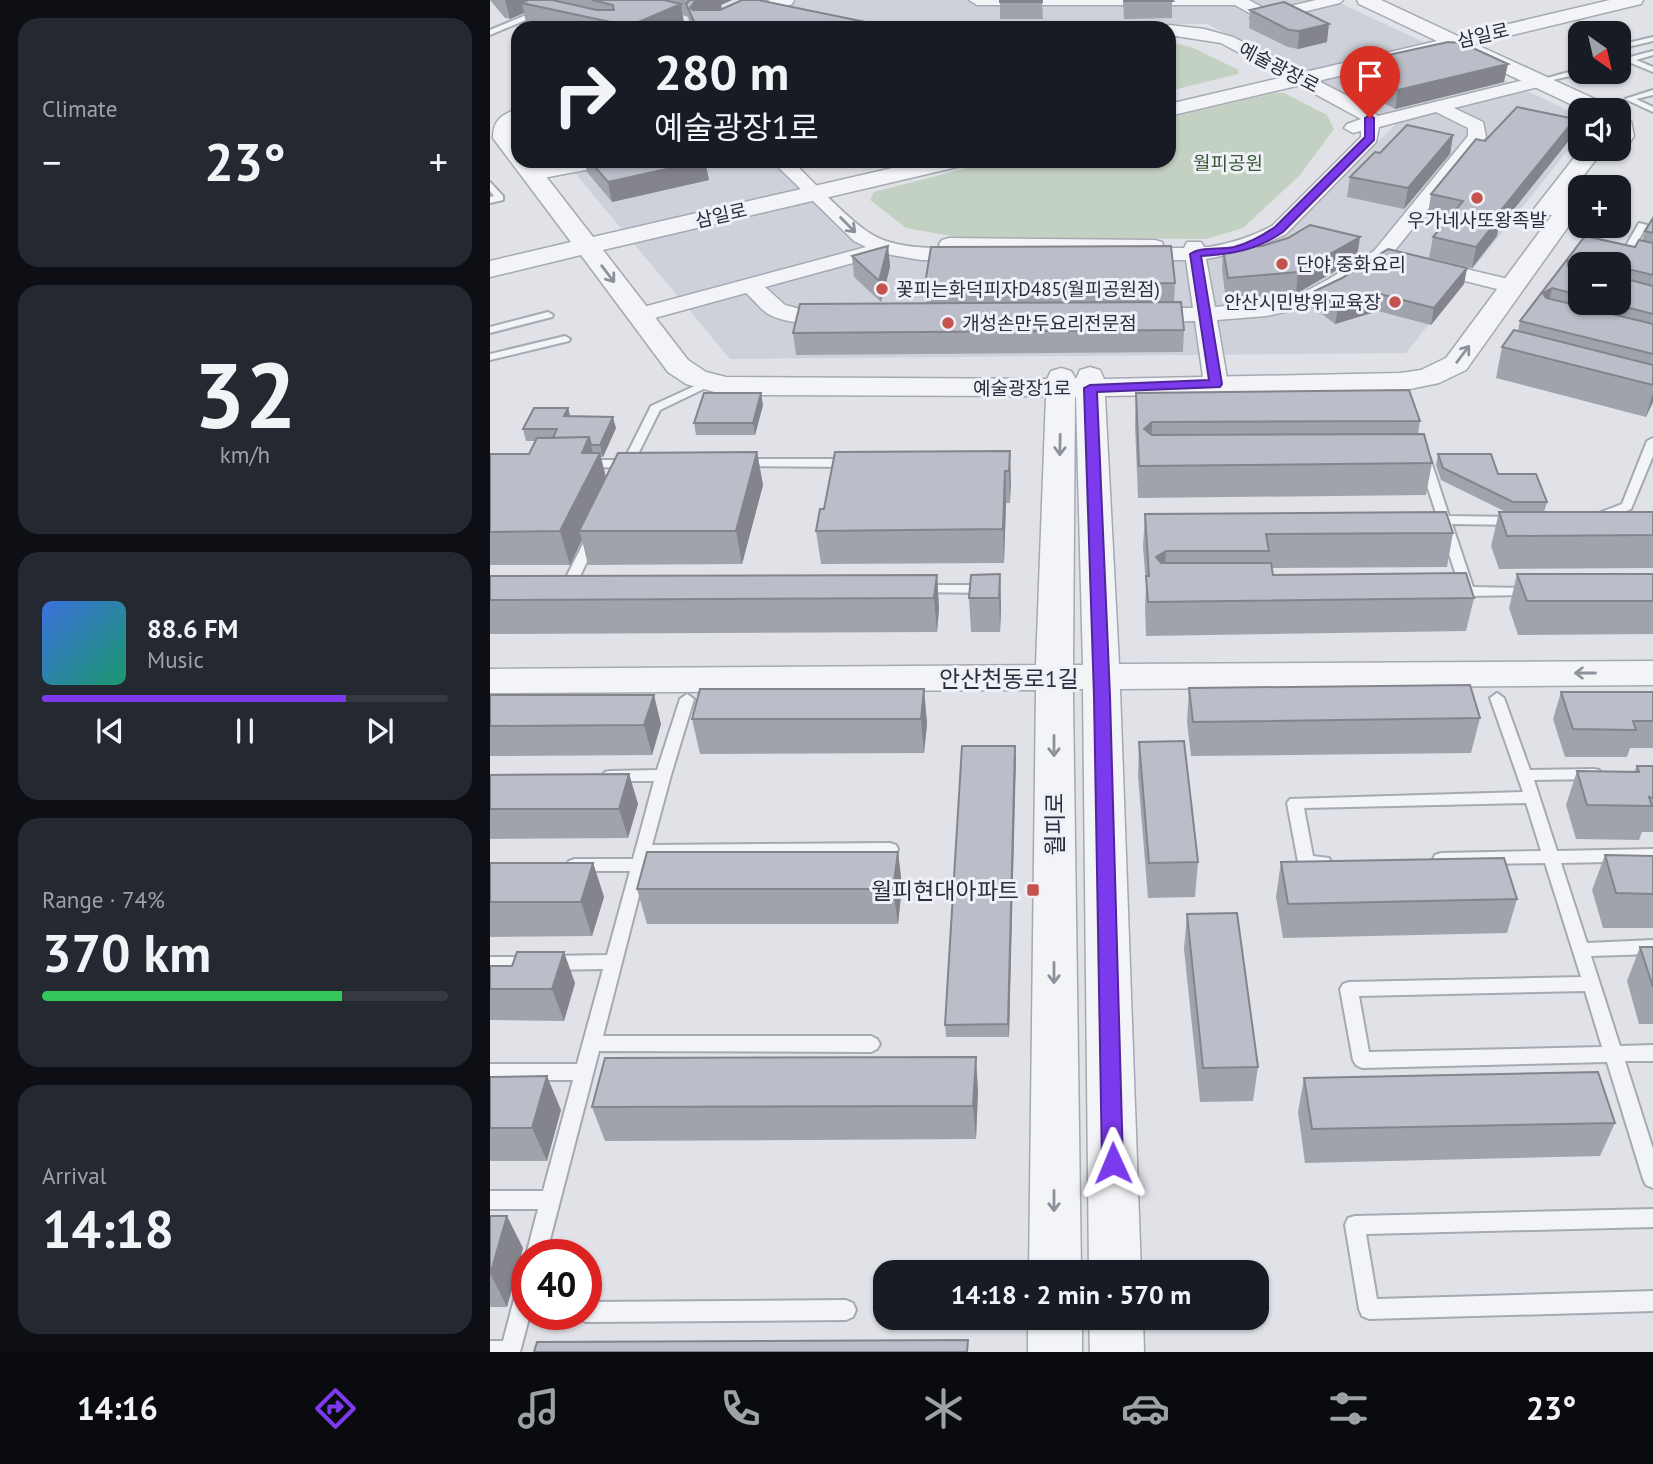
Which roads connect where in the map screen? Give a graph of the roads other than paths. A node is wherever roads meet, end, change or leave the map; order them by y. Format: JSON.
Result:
{"nodes":[{"id":1,"x":569,"y":0,"type":"edge"},
{"id":2,"x":977,"y":0,"type":"edge"},
{"id":3,"x":1335,"y":0,"type":"edge"},
{"id":4,"x":1347,"y":0,"type":"edge"},
{"id":5,"x":1366,"y":0,"type":"edge"},
{"id":6,"x":1578,"y":0,"type":"edge"},
{"id":7,"x":1634,"y":0,"type":"edge"},
{"id":8,"x":757,"y":7,"type":"edge"},
{"id":9,"x":785,"y":9,"type":"edge"},
{"id":10,"x":541,"y":12,"type":"junction"},
{"id":11,"x":553,"y":14,"type":"edge"},
{"id":12,"x":1267,"y":16,"type":"junction"},
{"id":13,"x":519,"y":21,"type":"edge"},
{"id":14,"x":723,"y":21,"type":"edge"},
{"id":15,"x":736,"y":21,"type":"edge"},
{"id":16,"x":975,"y":21,"type":"edge"},
{"id":17,"x":511,"y":24,"type":"edge"},
{"id":18,"x":490,"y":33,"type":"edge"},
{"id":19,"x":1177,"y":34,"type":"edge"},
{"id":20,"x":1442,"y":38,"type":"junction"},
{"id":21,"x":1653,"y":39,"type":"edge"},
{"id":22,"x":1631,"y":44,"type":"edge"},
{"id":23,"x":1653,"y":54,"type":"edge"},
{"id":24,"x":1631,"y":60,"type":"edge"},
{"id":25,"x":1631,"y":61,"type":"edge"},
{"id":26,"x":1653,"y":70,"type":"edge"},
{"id":27,"x":1568,"y":74,"type":"edge"},
{"id":28,"x":1285,"y":75,"type":"junction"},
{"id":29,"x":1534,"y":83,"type":"junction"},
{"id":30,"x":1653,"y":92,"type":"edge"},
{"id":31,"x":1176,"y":95,"type":"edge"},
{"id":32,"x":1571,"y":98,"type":"edge"},
{"id":33,"x":1568,"y":103,"type":"edge"},
{"id":34,"x":1438,"y":107,"type":"junction"},
{"id":35,"x":1176,"y":108,"type":"edge"},
{"id":36,"x":1653,"y":110,"type":"edge"},
{"id":37,"x":511,"y":120,"type":"edge"},
{"id":38,"x":1361,"y":126,"type":"junction"},
{"id":39,"x":511,"y":145,"type":"edge"},
{"id":40,"x":1584,"y":161,"type":"edge"},
{"id":41,"x":535,"y":168,"type":"edge"},
{"id":42,"x":794,"y":168,"type":"edge"},
{"id":43,"x":863,"y":168,"type":"edge"},
{"id":44,"x":903,"y":168,"type":"edge"},
{"id":45,"x":816,"y":180,"type":"edge"},
{"id":46,"x":490,"y":185,"type":"edge"},
{"id":47,"x":490,"y":200,"type":"edge"},
{"id":48,"x":1568,"y":208,"type":"edge"},
{"id":49,"x":1257,"y":225,"type":"junction"},
{"id":50,"x":1642,"y":225,"type":"dead end"},
{"id":51,"x":1279,"y":230,"type":"junction"},
{"id":52,"x":1304,"y":236,"type":"edge"},
{"id":53,"x":593,"y":238,"type":"junction"},
{"id":54,"x":915,"y":240,"type":"junction"},
{"id":55,"x":886,"y":248,"type":"junction"},
{"id":56,"x":1355,"y":248,"type":"edge"},
{"id":57,"x":1194,"y":250,"type":"junction"},
{"id":58,"x":490,"y":255,"type":"edge"},
{"id":59,"x":1381,"y":255,"type":"junction"},
{"id":60,"x":490,"y":269,"type":"edge"},
{"id":61,"x":1653,"y":270,"type":"edge"},
{"id":62,"x":1502,"y":284,"type":"junction"},
{"id":63,"x":750,"y":285,"type":"junction"},
{"id":64,"x":651,"y":312,"type":"junction"},
{"id":65,"x":1205,"y":314,"type":"junction"},
{"id":66,"x":548,"y":315,"type":"dead end"},
{"id":67,"x":1121,"y":315,"type":"edge"},
{"id":68,"x":856,"y":316,"type":"edge"},
{"id":69,"x":490,"y":330,"type":"edge"},
{"id":70,"x":565,"y":338,"type":"dead end"},
{"id":71,"x":490,"y":357,"type":"edge"},
{"id":72,"x":1215,"y":378,"type":"junction"},
{"id":73,"x":710,"y":382,"type":"junction"},
{"id":74,"x":1076,"y":382,"type":"junction"},
{"id":75,"x":1653,"y":441,"type":"edge"},
{"id":76,"x":1411,"y":460,"type":"edge"},
{"id":77,"x":628,"y":463,"type":"junction"},
{"id":78,"x":642,"y":463,"type":"edge"},
{"id":79,"x":725,"y":463,"type":"edge"},
{"id":80,"x":864,"y":463,"type":"edge"},
{"id":81,"x":573,"y":464,"type":"edge"},
{"id":82,"x":622,"y":476,"type":"edge"},
{"id":83,"x":1417,"y":520,"type":"edge"},
{"id":84,"x":1445,"y":520,"type":"junction"},
{"id":85,"x":1524,"y":521,"type":"edge"},
{"id":86,"x":1577,"y":521,"type":"edge"},
{"id":87,"x":597,"y":526,"type":"edge"},
{"id":88,"x":568,"y":589,"type":"edge"},
{"id":89,"x":897,"y":589,"type":"edge"},
{"id":90,"x":993,"y":589,"type":"edge"},
{"id":91,"x":1440,"y":592,"type":"edge"},
{"id":92,"x":1468,"y":592,"type":"junction"},
{"id":93,"x":1547,"y":592,"type":"edge"},
{"id":94,"x":1653,"y":673,"type":"edge"},
{"id":95,"x":490,"y":681,"type":"edge"},
{"id":96,"x":1101,"y":687,"type":"junction"},
{"id":97,"x":1055,"y":688,"type":"junction"},
{"id":98,"x":1653,"y":697,"type":"edge"},
{"id":99,"x":1497,"y":698,"type":"junction"},
{"id":100,"x":687,"y":699,"type":"junction"},
{"id":101,"x":490,"y":701,"type":"edge"},
{"id":102,"x":1615,"y":774,"type":"edge"},
{"id":103,"x":663,"y":775,"type":"junction"},
{"id":104,"x":1525,"y":775,"type":"junction"},
{"id":105,"x":597,"y":776,"type":"edge"},
{"id":106,"x":1532,"y":797,"type":"junction"},
{"id":107,"x":890,"y":849,"type":"edge"},
{"id":108,"x":1653,"y":855,"type":"edge"},
{"id":109,"x":1551,"y":856,"type":"junction"},
{"id":110,"x":641,"y":858,"type":"junction"},
{"id":111,"x":1428,"y":859,"type":"edge"},
{"id":112,"x":1333,"y":862,"type":"edge"},
{"id":113,"x":558,"y":865,"type":"edge"},
{"id":114,"x":1653,"y":947,"type":"edge"},
{"id":115,"x":1580,"y":950,"type":"junction"},
{"id":116,"x":613,"y":962,"type":"junction"},
{"id":117,"x":490,"y":964,"type":"edge"},
{"id":118,"x":1591,"y":984,"type":"junction"},
{"id":119,"x":592,"y":1044,"type":"junction"},
{"id":120,"x":871,"y":1044,"type":"dead end"},
{"id":121,"x":1653,"y":1052,"type":"edge"},
{"id":122,"x":1613,"y":1054,"type":"junction"},
{"id":123,"x":584,"y":1072,"type":"junction"},
{"id":124,"x":490,"y":1073,"type":"edge"},
{"id":125,"x":1653,"y":1179,"type":"edge"},
{"id":126,"x":490,"y":1200,"type":"edge"},
{"id":127,"x":550,"y":1200,"type":"junction"},
{"id":128,"x":1653,"y":1218,"type":"edge"},
{"id":129,"x":540,"y":1239,"type":"edge"},
{"id":130,"x":1055,"y":1260,"type":"edge"},
{"id":131,"x":1115,"y":1260,"type":"edge"},
{"id":132,"x":1653,"y":1301,"type":"edge"},
{"id":133,"x":846,"y":1310,"type":"dead end"},
{"id":134,"x":602,"y":1312,"type":"edge"},
{"id":135,"x":518,"y":1330,"type":"edge"},
{"id":136,"x":1055,"y":1330,"type":"edge"},
{"id":137,"x":1116,"y":1330,"type":"edge"},
{"id":138,"x":490,"y":1351,"type":"edge"},
{"id":139,"x":510,"y":1352,"type":"edge"},
{"id":140,"x":1055,"y":1352,"type":"edge"},
{"id":141,"x":1117,"y":1352,"type":"edge"}],
"edges":[{"from":1,"to":10,"type":"lane"},
{"from":2,"to":12,"type":"street"},
{"from":2,"to":16,"type":"street"},
{"from":3,"to":12,"type":"street"},
{"from":4,"to":20,"type":"street"},
{"from":5,"to":20,"type":"street"},
{"from":6,"to":20,"type":"street","name":"삼일로"},
{"from":7,"to":20,"type":"street","name":"삼일로"},
{"from":8,"to":9,"type":"street"},
{"from":8,"to":14,"type":"street"},
{"from":8,"to":15,"type":"street"},
{"from":10,"to":11,"type":"lane"},
{"from":10,"to":13,"type":"lane"},
{"from":12,"to":19,"type":"street"},
{"from":17,"to":18,"type":"lane"},
{"from":19,"to":28,"type":"street","name":"예술광장로"},
{"from":20,"to":28,"type":"street","name":"삼일로"},
{"from":20,"to":29,"type":"street"},
{"from":21,"to":22,"type":"lane"},
{"from":23,"to":24,"type":"lane"},
{"from":25,"to":26,"type":"lane"},
{"from":27,"to":29,"type":"lane"},
{"from":28,"to":31,"type":"street","name":"삼일로"},
{"from":28,"to":35,"type":"street","name":"삼일로"},
{"from":28,"to":38,"type":"street","name":"예술광장로"},
{"from":29,"to":32,"type":"street"},
{"from":29,"to":33,"type":"street"},
{"from":29,"to":34,"type":"street"},
{"from":30,"to":36,"type":"lane"},
{"from":34,"to":38,"type":"street"},
{"from":34,"to":59,"type":"street"},
{"from":37,"to":39,"type":"street","name":"예술광장1로"},
{"from":38,"to":49,"type":"street"},
{"from":38,"to":51,"type":"street"},
{"from":40,"to":62,"type":"street","name":"예술광장1로"},
{"from":41,"to":53,"type":"street","name":"예술광장1로"},
{"from":42,"to":45,"type":"street"},
{"from":43,"to":45,"type":"street","name":"삼일로"},
{"from":44,"to":45,"type":"street","name":"삼일로"},
{"from":45,"to":53,"type":"street","name":"삼일로"},
{"from":45,"to":54,"type":"street"},
{"from":45,"to":55,"type":"street","one_way":true},
{"from":46,"to":47,"type":"lane"},
{"from":48,"to":62,"type":"street","name":"예술광장1로"},
{"from":49,"to":51,"type":"street"},
{"from":49,"to":57,"type":"street"},
{"from":50,"to":61,"type":"lane"},
{"from":51,"to":52,"type":"street"},
{"from":51,"to":57,"type":"street"},
{"from":53,"to":58,"type":"street","name":"삼일로"},
{"from":53,"to":60,"type":"street","name":"삼일로"},
{"from":53,"to":64,"type":"street","name":"예술광장1로"},
{"from":54,"to":55,"type":"street"},
{"from":54,"to":57,"type":"street"},
{"from":55,"to":57,"type":"street"},
{"from":55,"to":63,"type":"street"},
{"from":56,"to":59,"type":"street"},
{"from":57,"to":65,"type":"street"},
{"from":59,"to":62,"type":"street"},
{"from":59,"to":65,"type":"street"},
{"from":62,"to":72,"type":"street","name":"예술광장1로"},
{"from":63,"to":64,"type":"street"},
{"from":63,"to":68,"type":"street"},
{"from":64,"to":73,"type":"street","name":"예술광장1로"},
{"from":64,"to":74,"type":"street","name":"예술광장1로"},
{"from":65,"to":67,"type":"street"},
{"from":65,"to":72,"type":"street"},
{"from":66,"to":69,"type":"lane"},
{"from":70,"to":71,"type":"lane"},
{"from":72,"to":74,"type":"street","name":"예술광장1로"},
{"from":73,"to":74,"type":"street","name":"예술광장1로"},
{"from":73,"to":77,"type":"lane"},
{"from":74,"to":96,"type":"street"},
{"from":74,"to":97,"type":"street","name":"월피로","one_way":true},
{"from":75,"to":86,"type":"lane"},
{"from":76,"to":84,"type":"lane"},
{"from":77,"to":78,"type":"lane"},
{"from":77,"to":81,"type":"lane"},
{"from":77,"to":82,"type":"lane"},
{"from":79,"to":80,"type":"lane"},
{"from":83,"to":84,"type":"lane"},
{"from":84,"to":85,"type":"lane"},
{"from":84,"to":92,"type":"lane"},
{"from":87,"to":88,"type":"lane"},
{"from":89,"to":90,"type":"lane"},
{"from":91,"to":92,"type":"lane"},
{"from":92,"to":93,"type":"lane"},
{"from":94,"to":96,"type":"street","name":"안산천동로1길","one_way":true},
{"from":95,"to":97,"type":"street","name":"안산천동로1길"},
{"from":96,"to":97,"type":"street","name":"안산천동로1길"},
{"from":96,"to":99,"type":"street","name":"안산천동로1길"},
{"from":96,"to":131,"type":"street"},
{"from":97,"to":100,"type":"street","name":"안산천동로1길"},
{"from":97,"to":130,"type":"street","name":"월피로","one_way":true},
{"from":98,"to":99,"type":"street","name":"안산천동로1길"},
{"from":99,"to":104,"type":"lane"},
{"from":100,"to":101,"type":"street","name":"안산천동로1길"},
{"from":100,"to":103,"type":"lane"},
{"from":102,"to":104,"type":"lane"},
{"from":103,"to":105,"type":"lane"},
{"from":103,"to":110,"type":"lane"},
{"from":104,"to":106,"type":"lane"},
{"from":106,"to":109,"type":"lane"},
{"from":106,"to":112,"type":"lane"},
{"from":107,"to":110,"type":"lane"},
{"from":108,"to":109,"type":"lane"},
{"from":109,"to":111,"type":"lane"},
{"from":109,"to":115,"type":"lane"},
{"from":110,"to":113,"type":"lane"},
{"from":110,"to":116,"type":"lane"},
{"from":114,"to":115,"type":"lane"},
{"from":115,"to":118,"type":"lane"},
{"from":116,"to":117,"type":"lane"},
{"from":116,"to":119,"type":"lane"},
{"from":118,"to":122,"type":"lane"},
{"from":118,"to":122,"type":"lane"},
{"from":119,"to":120,"type":"lane"},
{"from":119,"to":123,"type":"lane"},
{"from":121,"to":122,"type":"lane"},
{"from":122,"to":125,"type":"lane"},
{"from":123,"to":124,"type":"lane"},
{"from":123,"to":127,"type":"lane"},
{"from":126,"to":127,"type":"lane"},
{"from":127,"to":129,"type":"lane"},
{"from":128,"to":132,"type":"lane"},
{"from":133,"to":134,"type":"lane"},
{"from":135,"to":139,"type":"lane"},
{"from":136,"to":140,"type":"street"},
{"from":137,"to":141,"type":"street"},
{"from":138,"to":139,"type":"lane"}]}
